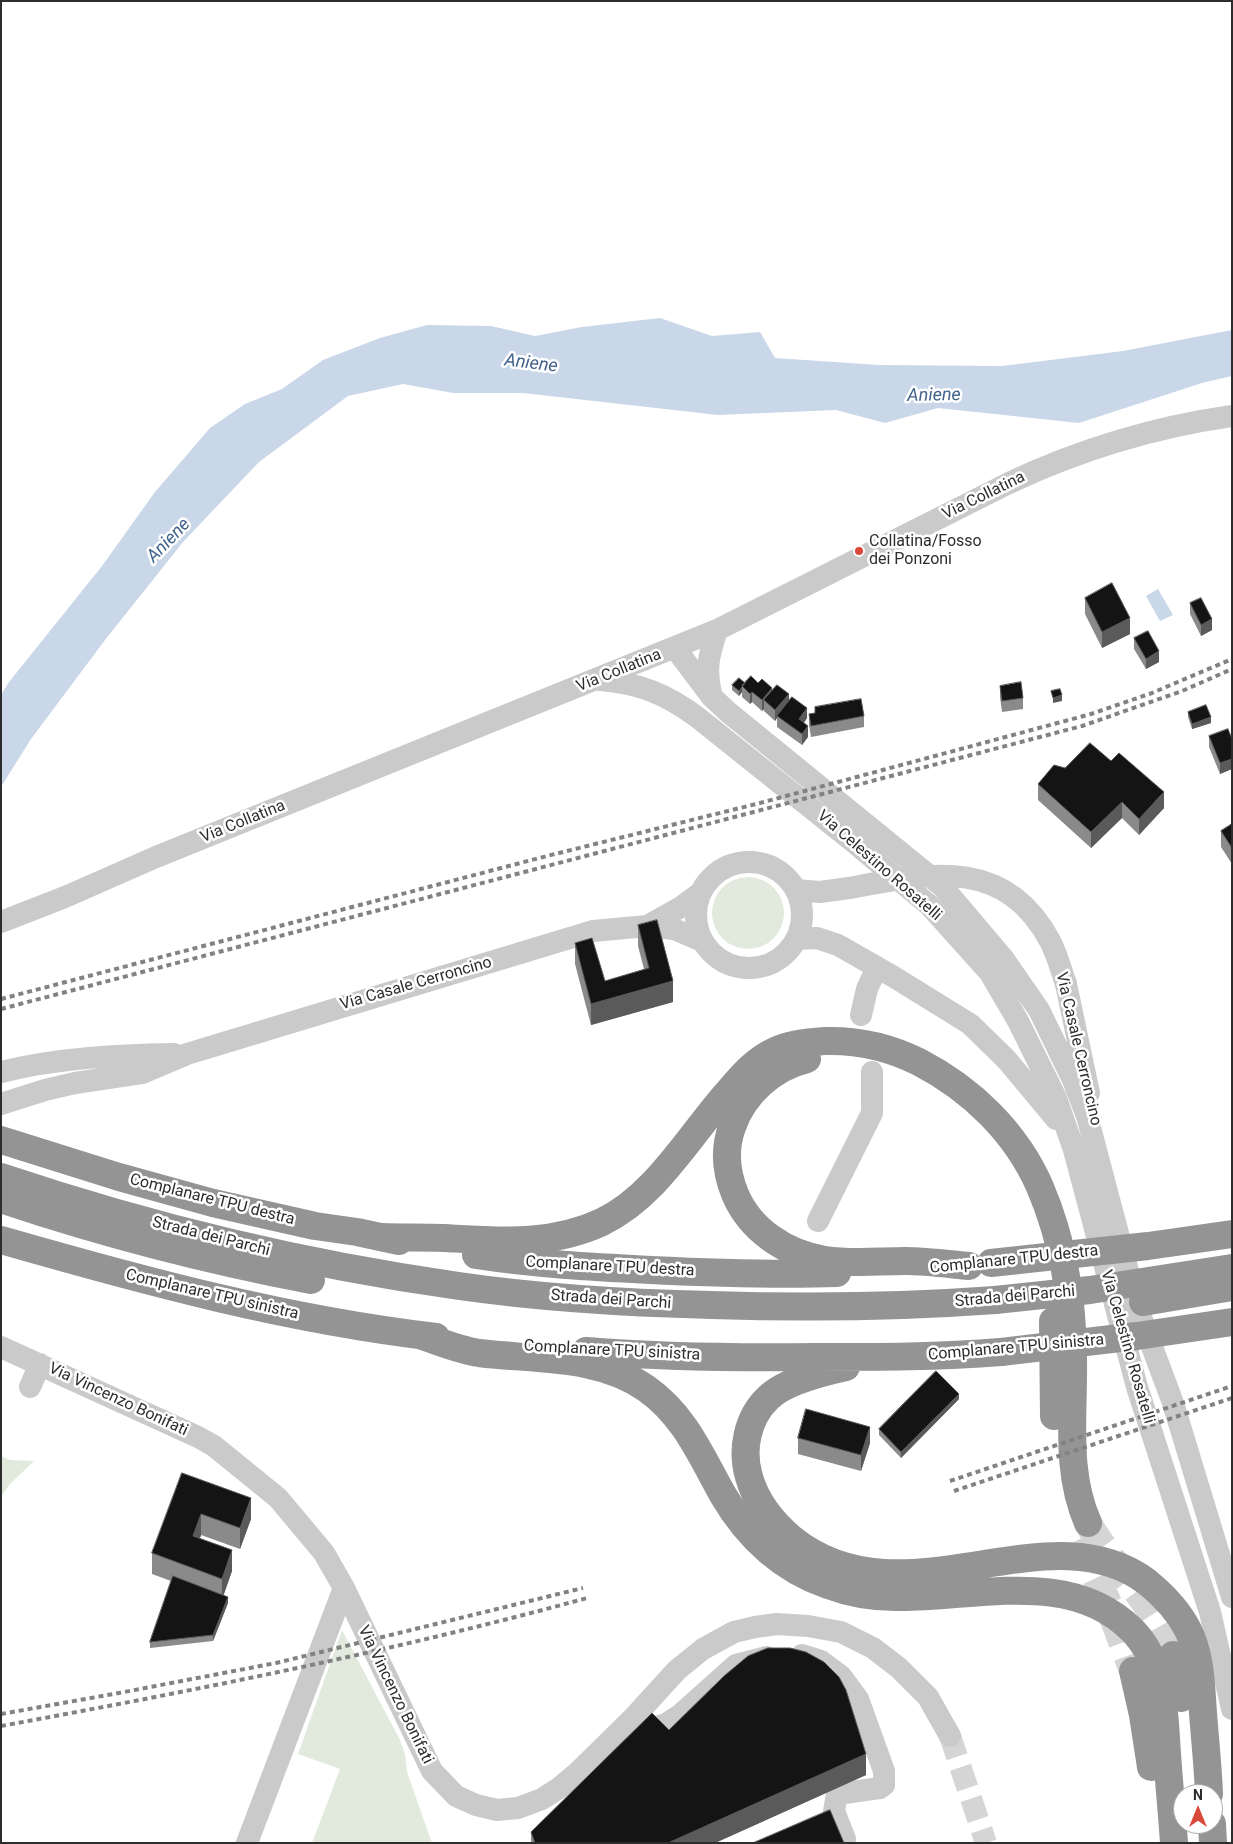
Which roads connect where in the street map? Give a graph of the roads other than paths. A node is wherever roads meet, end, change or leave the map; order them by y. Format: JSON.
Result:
{"nodes":[{"id":1,"x":1232,"y":416,"type":"edge"},
{"id":2,"x":717,"y":630,"type":"junction"},
{"id":3,"x":675,"y":648,"type":"junction"},
{"id":4,"x":599,"y":680,"type":"junction"},
{"id":5,"x":712,"y":697,"type":"junction"},
{"id":6,"x":716,"y":731,"type":"junction"},
{"id":7,"x":796,"y":890,"type":"junction"},
{"id":8,"x":700,"y":893,"type":"junction"},
{"id":9,"x":1,"y":922,"type":"edge"},
{"id":10,"x":647,"y":926,"type":"junction"},
{"id":11,"x":798,"y":939,"type":"junction"},
{"id":12,"x":702,"y":941,"type":"junction"},
{"id":13,"x":876,"y":966,"type":"junction"},
{"id":14,"x":861,"y":1015,"type":"dead end"},
{"id":15,"x":187,"y":1054,"type":"junction"},
{"id":16,"x":1,"y":1072,"type":"edge"},
{"id":17,"x":872,"y":1072,"type":"dead end"},
{"id":18,"x":1,"y":1104,"type":"edge"},
{"id":19,"x":1,"y":1140,"type":"edge"},
{"id":20,"x":1074,"y":1150,"type":"junction"},
{"id":21,"x":1,"y":1177,"type":"edge"},
{"id":22,"x":1109,"y":1197,"type":"junction"},
{"id":23,"x":1,"y":1198,"type":"edge"},
{"id":24,"x":818,"y":1221,"type":"dead end"},
{"id":25,"x":1232,"y":1234,"type":"edge"},
{"id":26,"x":382,"y":1238,"type":"junction"},
{"id":27,"x":1,"y":1240,"type":"edge"},
{"id":28,"x":214,"y":1249,"type":"junction"},
{"id":29,"x":980,"y":1265,"type":"junction"},
{"id":30,"x":1232,"y":1268,"type":"edge"},
{"id":31,"x":1232,"y":1287,"type":"edge"},
{"id":32,"x":995,"y":1309,"type":"junction"},
{"id":33,"x":1232,"y":1322,"type":"edge"},
{"id":34,"x":419,"y":1335,"type":"junction"},
{"id":35,"x":1,"y":1347,"type":"edge"},
{"id":36,"x":916,"y":1357,"type":"junction"},
{"id":37,"x":40,"y":1364,"type":"junction"},
{"id":38,"x":30,"y":1387,"type":"dead end"},
{"id":39,"x":344,"y":1588,"type":"junction"},
{"id":40,"x":1232,"y":1597,"type":"edge"},
{"id":41,"x":1173,"y":1655,"type":"tunnel mouth"},
{"id":42,"x":1133,"y":1671,"type":"tunnel mouth"},
{"id":43,"x":1232,"y":1709,"type":"edge"},
{"id":44,"x":635,"y":1716,"type":"junction"},
{"id":45,"x":950,"y":1736,"type":"tunnel mouth"},
{"id":46,"x":1187,"y":1784,"type":"edge"},
{"id":47,"x":1209,"y":1784,"type":"edge"},
{"id":48,"x":845,"y":1839,"type":"edge"},
{"id":49,"x":247,"y":1843,"type":"edge"},
{"id":50,"x":1158,"y":1843,"type":"edge"},
{"id":51,"x":1174,"y":1843,"type":"edge"}],
"edges":[{"from":1,"to":2,"type":"street","name":"Via Collatina"},
{"from":2,"to":3,"type":"street","name":"Via Collatina"},
{"from":2,"to":5,"type":"street"},
{"from":3,"to":4,"type":"street","name":"Via Collatina"},
{"from":3,"to":5,"type":"street","name":"Via Celestino Rosatelli"},
{"from":3,"to":6,"type":"street","name":"Via Celestino Rosatelli"},
{"from":4,"to":6,"type":"street","name":"Via Celestino Rosatelli"},
{"from":4,"to":9,"type":"street","name":"Via Collatina"},
{"from":5,"to":22,"type":"street","name":"Via Celestino Rosatelli"},
{"from":6,"to":20,"type":"street","name":"Via Celestino Rosatelli"},
{"from":7,"to":8,"type":"street","name":"Via Casale Cerroncino"},
{"from":7,"to":11,"type":"street","name":"Via Casale Cerroncino"},
{"from":7,"to":22,"type":"street","name":"Via Casale Cerroncino","bridge":true},
{"from":8,"to":10,"type":"street","name":"Via Casale Cerroncino"},
{"from":8,"to":12,"type":"street","name":"Via Casale Cerroncino"},
{"from":10,"to":12,"type":"street","name":"Via Casale Cerroncino"},
{"from":10,"to":15,"type":"street","name":"Via Casale Cerroncino"},
{"from":11,"to":12,"type":"street","name":"Via Casale Cerroncino"},
{"from":11,"to":13,"type":"street","name":"Via Casale Cerroncino"},
{"from":13,"to":14,"type":"street"},
{"from":13,"to":20,"type":"street","name":"Via Casale Cerroncino"},
{"from":15,"to":16,"type":"street","name":"Via Casale Cerroncino"},
{"from":15,"to":18,"type":"street","name":"Via Casale Cerroncino"},
{"from":17,"to":24,"type":"street"},
{"from":19,"to":26,"type":"highway","name":"Complanare TPU destra"},
{"from":20,"to":43,"type":"street","name":"Via Celestino Rosatelli"},
{"from":21,"to":28,"type":"highway","name":"Strada dei Parchi"},
{"from":22,"to":40,"type":"street","name":"Via Celestino Rosatelli"},
{"from":23,"to":28,"type":"highway","name":"Strada dei Parchi"},
{"from":25,"to":29,"type":"highway","name":"Complanare TPU destra","bridge":true},
{"from":26,"to":29,"type":"highway","name":"Complanare TPU destra"},
{"from":26,"to":29,"type":"highway"},
{"from":27,"to":34,"type":"highway","name":"Complanare TPU sinistra"},
{"from":28,"to":32,"type":"highway","name":"Strada dei Parchi"},
{"from":30,"to":32,"type":"highway","name":"Strada dei Parchi","bridge":true},
{"from":31,"to":32,"type":"highway","name":"Strada dei Parchi","bridge":true},
{"from":33,"to":36,"type":"highway","name":"Complanare TPU sinistra","bridge":true},
{"from":34,"to":36,"type":"highway","name":"Complanare TPU sinistra"},
{"from":34,"to":51,"type":"highway"},
{"from":35,"to":37,"type":"street","name":"Via Vincenzo Bonifati"},
{"from":36,"to":47,"type":"highway"},
{"from":37,"to":38,"type":"street"},
{"from":37,"to":39,"type":"street","name":"Via Vincenzo Bonifati"},
{"from":39,"to":44,"type":"street","name":"Via Vincenzo Bonifati"},
{"from":39,"to":49,"type":"street"},
{"from":41,"to":46,"type":"highway"},
{"from":42,"to":50,"type":"highway"},
{"from":44,"to":45,"type":"street","name":"Via Vincenzo Bonifati"},
{"from":44,"to":48,"type":"street"}]}
